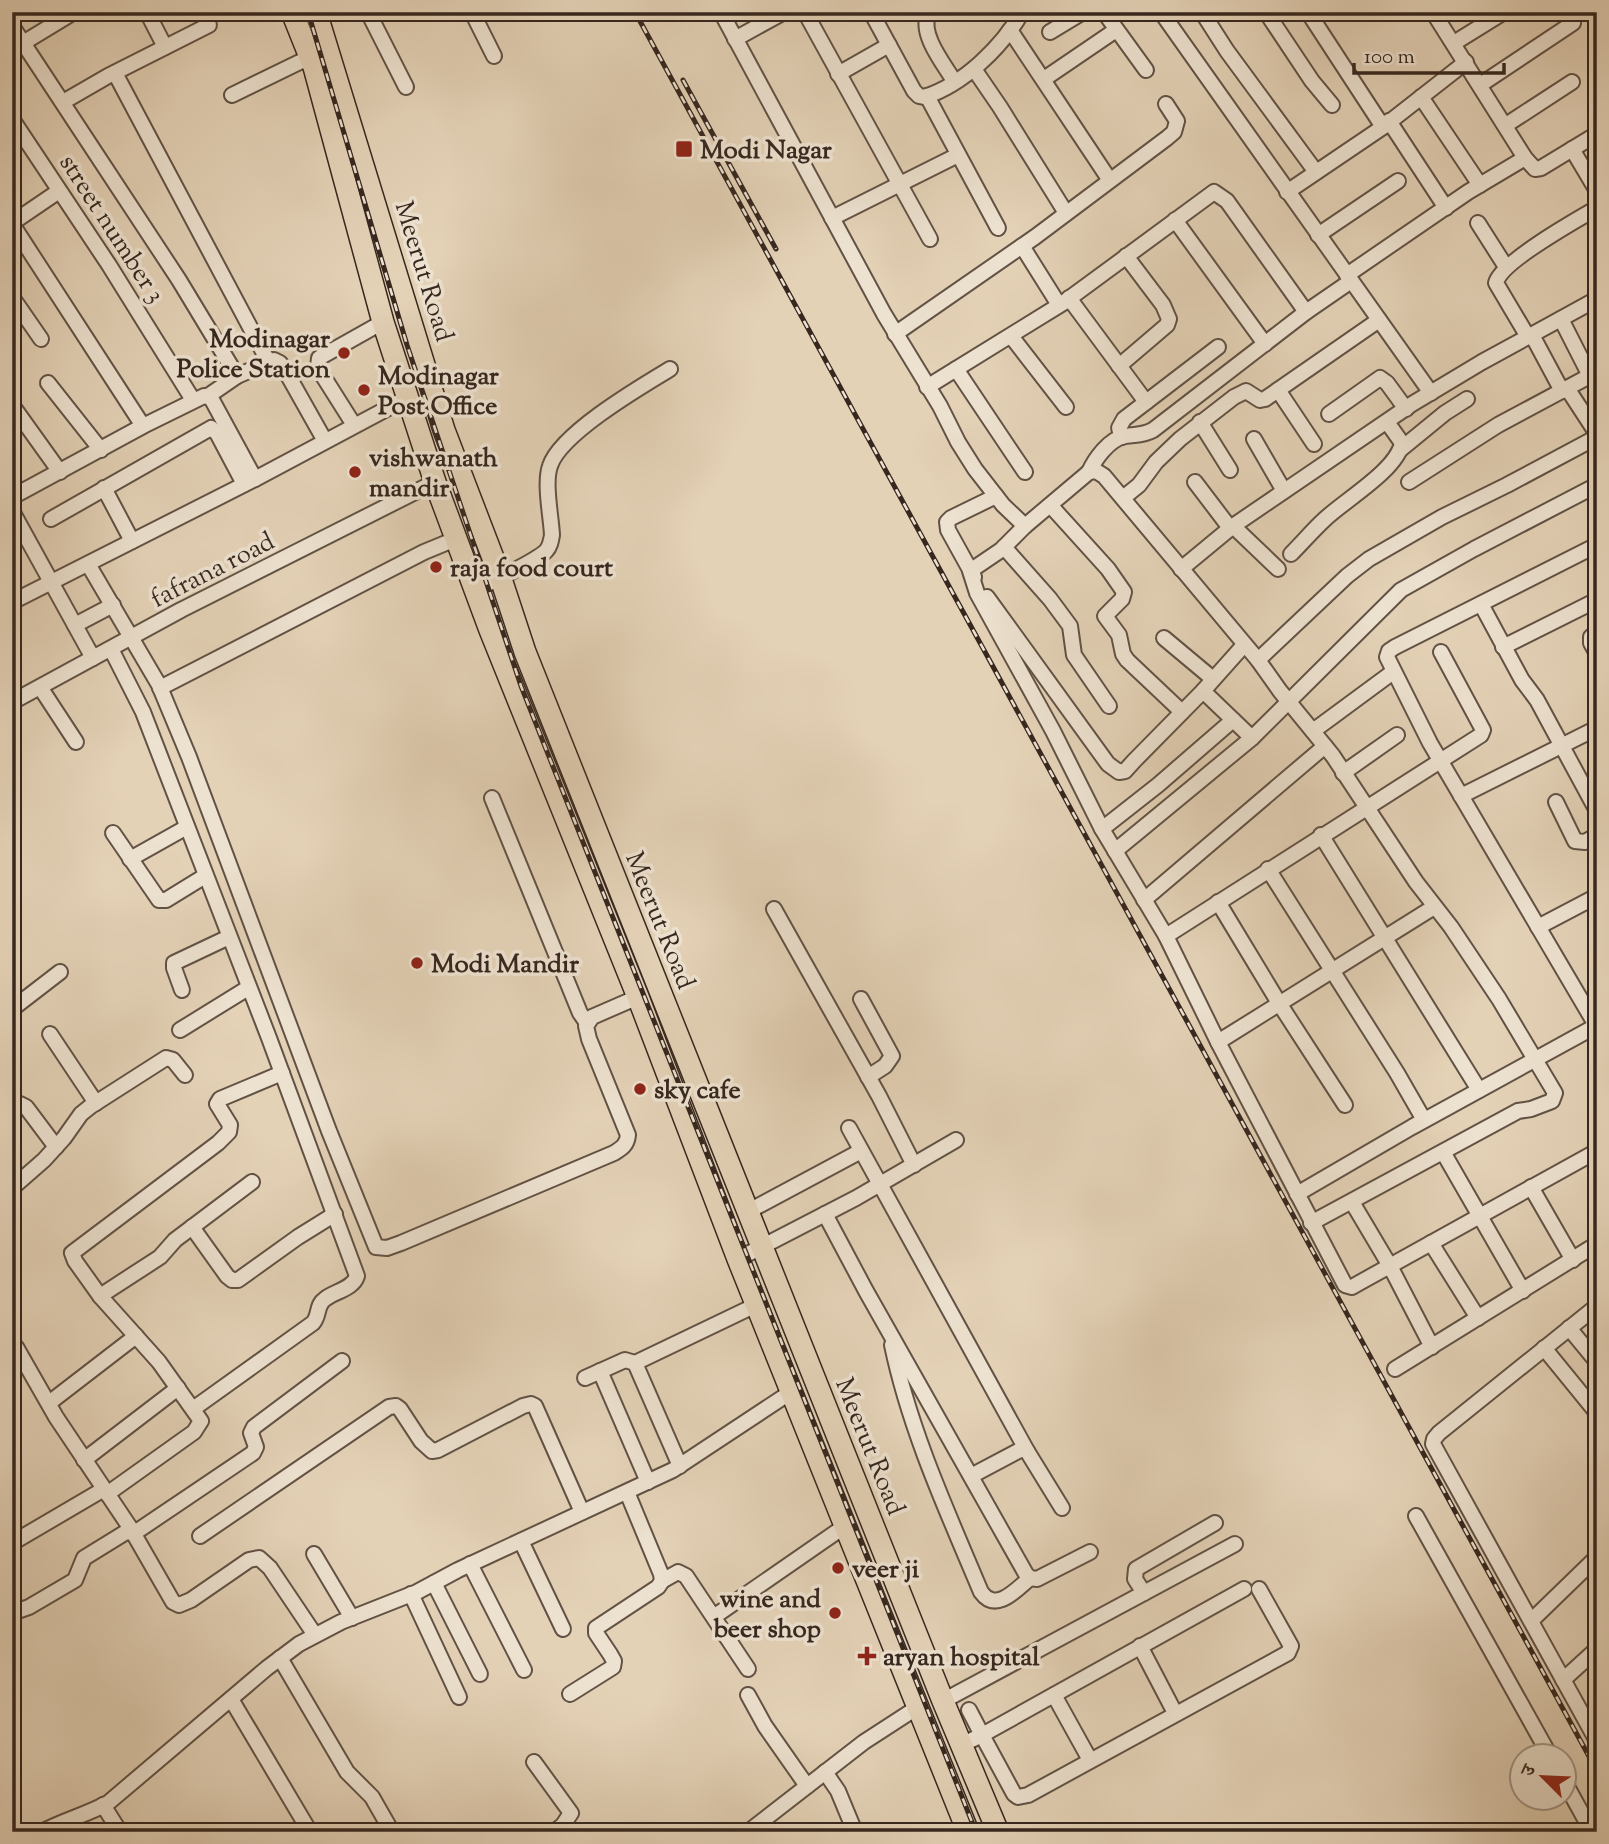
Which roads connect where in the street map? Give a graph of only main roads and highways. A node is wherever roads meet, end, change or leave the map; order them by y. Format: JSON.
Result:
{"nodes":[{"id":1,"x":292,"y":12,"type":"edge"},
{"id":2,"x":316,"y":12,"type":"edge"},
{"id":3,"x":521,"y":640,"type":"junction"},
{"id":4,"x":498,"y":650,"type":"junction"},
{"id":5,"x":968,"y":1832,"type":"edge"},
{"id":6,"x":998,"y":1832,"type":"edge"}],
"edges":[{"from":1,"to":4,"type":"highway","name":"Meerut Road"},
{"from":2,"to":3,"type":"highway","name":"Meerut Road"},
{"from":3,"to":4,"type":"highway"},
{"from":3,"to":6,"type":"highway","name":"Meerut Road"},
{"from":4,"to":5,"type":"highway","name":"Meerut Road"}]}
